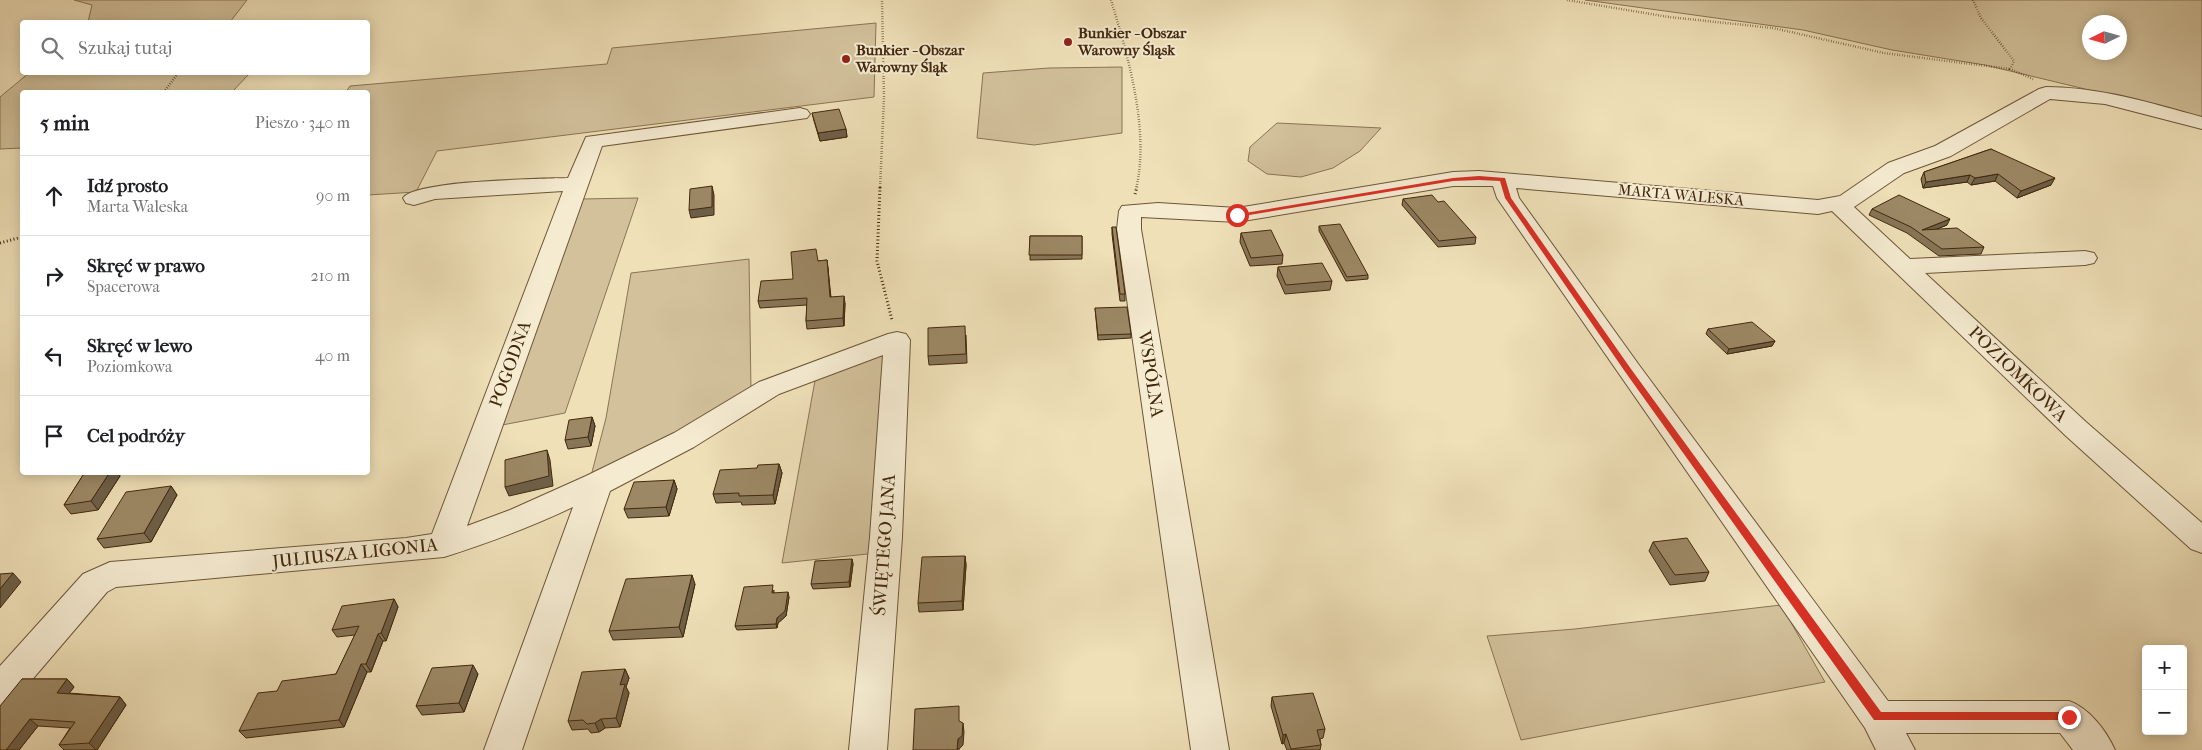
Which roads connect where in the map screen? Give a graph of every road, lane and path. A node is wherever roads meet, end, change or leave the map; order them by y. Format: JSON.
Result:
{"nodes":[{"id":1,"x":882,"y":0,"type":"edge"},
{"id":2,"x":1111,"y":0,"type":"edge"},
{"id":3,"x":1567,"y":0,"type":"edge"},
{"id":4,"x":1973,"y":0,"type":"edge"},
{"id":5,"x":2010,"y":69,"type":"junction"},
{"id":6,"x":177,"y":75,"type":"edge"},
{"id":7,"x":166,"y":90,"type":"edge"},
{"id":8,"x":2061,"y":92,"type":"junction"},
{"id":9,"x":800,"y":114,"type":"dead end"},
{"id":10,"x":2202,"y":123,"type":"edge"},
{"id":11,"x":1502,"y":180,"type":"junction"},
{"id":12,"x":576,"y":184,"type":"junction"},
{"id":13,"x":414,"y":198,"type":"dead end"},
{"id":14,"x":1837,"y":204,"type":"junction"},
{"id":15,"x":1130,"y":211,"type":"junction"},
{"id":16,"x":20,"y":238,"type":"edge"},
{"id":17,"x":0,"y":243,"type":"edge"},
{"id":18,"x":2085,"y":258,"type":"dead end"},
{"id":19,"x":1906,"y":267,"type":"junction"},
{"id":20,"x":897,"y":340,"type":"junction"},
{"id":21,"x":597,"y":484,"type":"junction"},
{"id":22,"x":2202,"y":542,"type":"edge"},
{"id":23,"x":444,"y":545,"type":"junction"},
{"id":24,"x":0,"y":691,"type":"edge"},
{"id":25,"x":1878,"y":717,"type":"junction"},
{"id":26,"x":503,"y":750,"type":"edge"},
{"id":27,"x":868,"y":750,"type":"edge"},
{"id":28,"x":1210,"y":750,"type":"edge"},
{"id":29,"x":1896,"y":750,"type":"edge"},
{"id":30,"x":2096,"y":750,"type":"edge"}],
"edges":[{"from":1,"to":20,"type":"path"},
{"from":2,"to":15,"type":"path"},
{"from":3,"to":5,"type":"path"},
{"from":4,"to":5,"type":"path"},
{"from":5,"to":8,"type":"path"},
{"from":6,"to":7,"type":"path"},
{"from":8,"to":10,"type":"street","name":"MARTA WALESKA"},
{"from":8,"to":14,"type":"street","name":"MARTA WALESKA"},
{"from":9,"to":12,"type":"street","name":"POGODNA"},
{"from":11,"to":14,"type":"street","name":"MARTA WALESKA"},
{"from":11,"to":15,"type":"street","name":"MARTA WALESKA"},
{"from":11,"to":25,"type":"street"},
{"from":12,"to":13,"type":"street"},
{"from":12,"to":23,"type":"street","name":"POGODNA"},
{"from":14,"to":19,"type":"street","name":"POZIOMKOWA"},
{"from":15,"to":28,"type":"street","name":"WSPÓLNA"},
{"from":16,"to":17,"type":"path"},
{"from":18,"to":19,"type":"street"},
{"from":19,"to":22,"type":"street","name":"POZIOMKOWA"},
{"from":20,"to":21,"type":"street","name":"JULIUSZA LIGONIA"},
{"from":20,"to":27,"type":"street","name":"ŚWIĘTEGO JANA"},
{"from":21,"to":23,"type":"street","name":"JULIUSZA LIGONIA"},
{"from":21,"to":26,"type":"street"},
{"from":23,"to":24,"type":"street","name":"JULIUSZA LIGONIA"},
{"from":25,"to":29,"type":"street"},
{"from":25,"to":30,"type":"street"}]}
